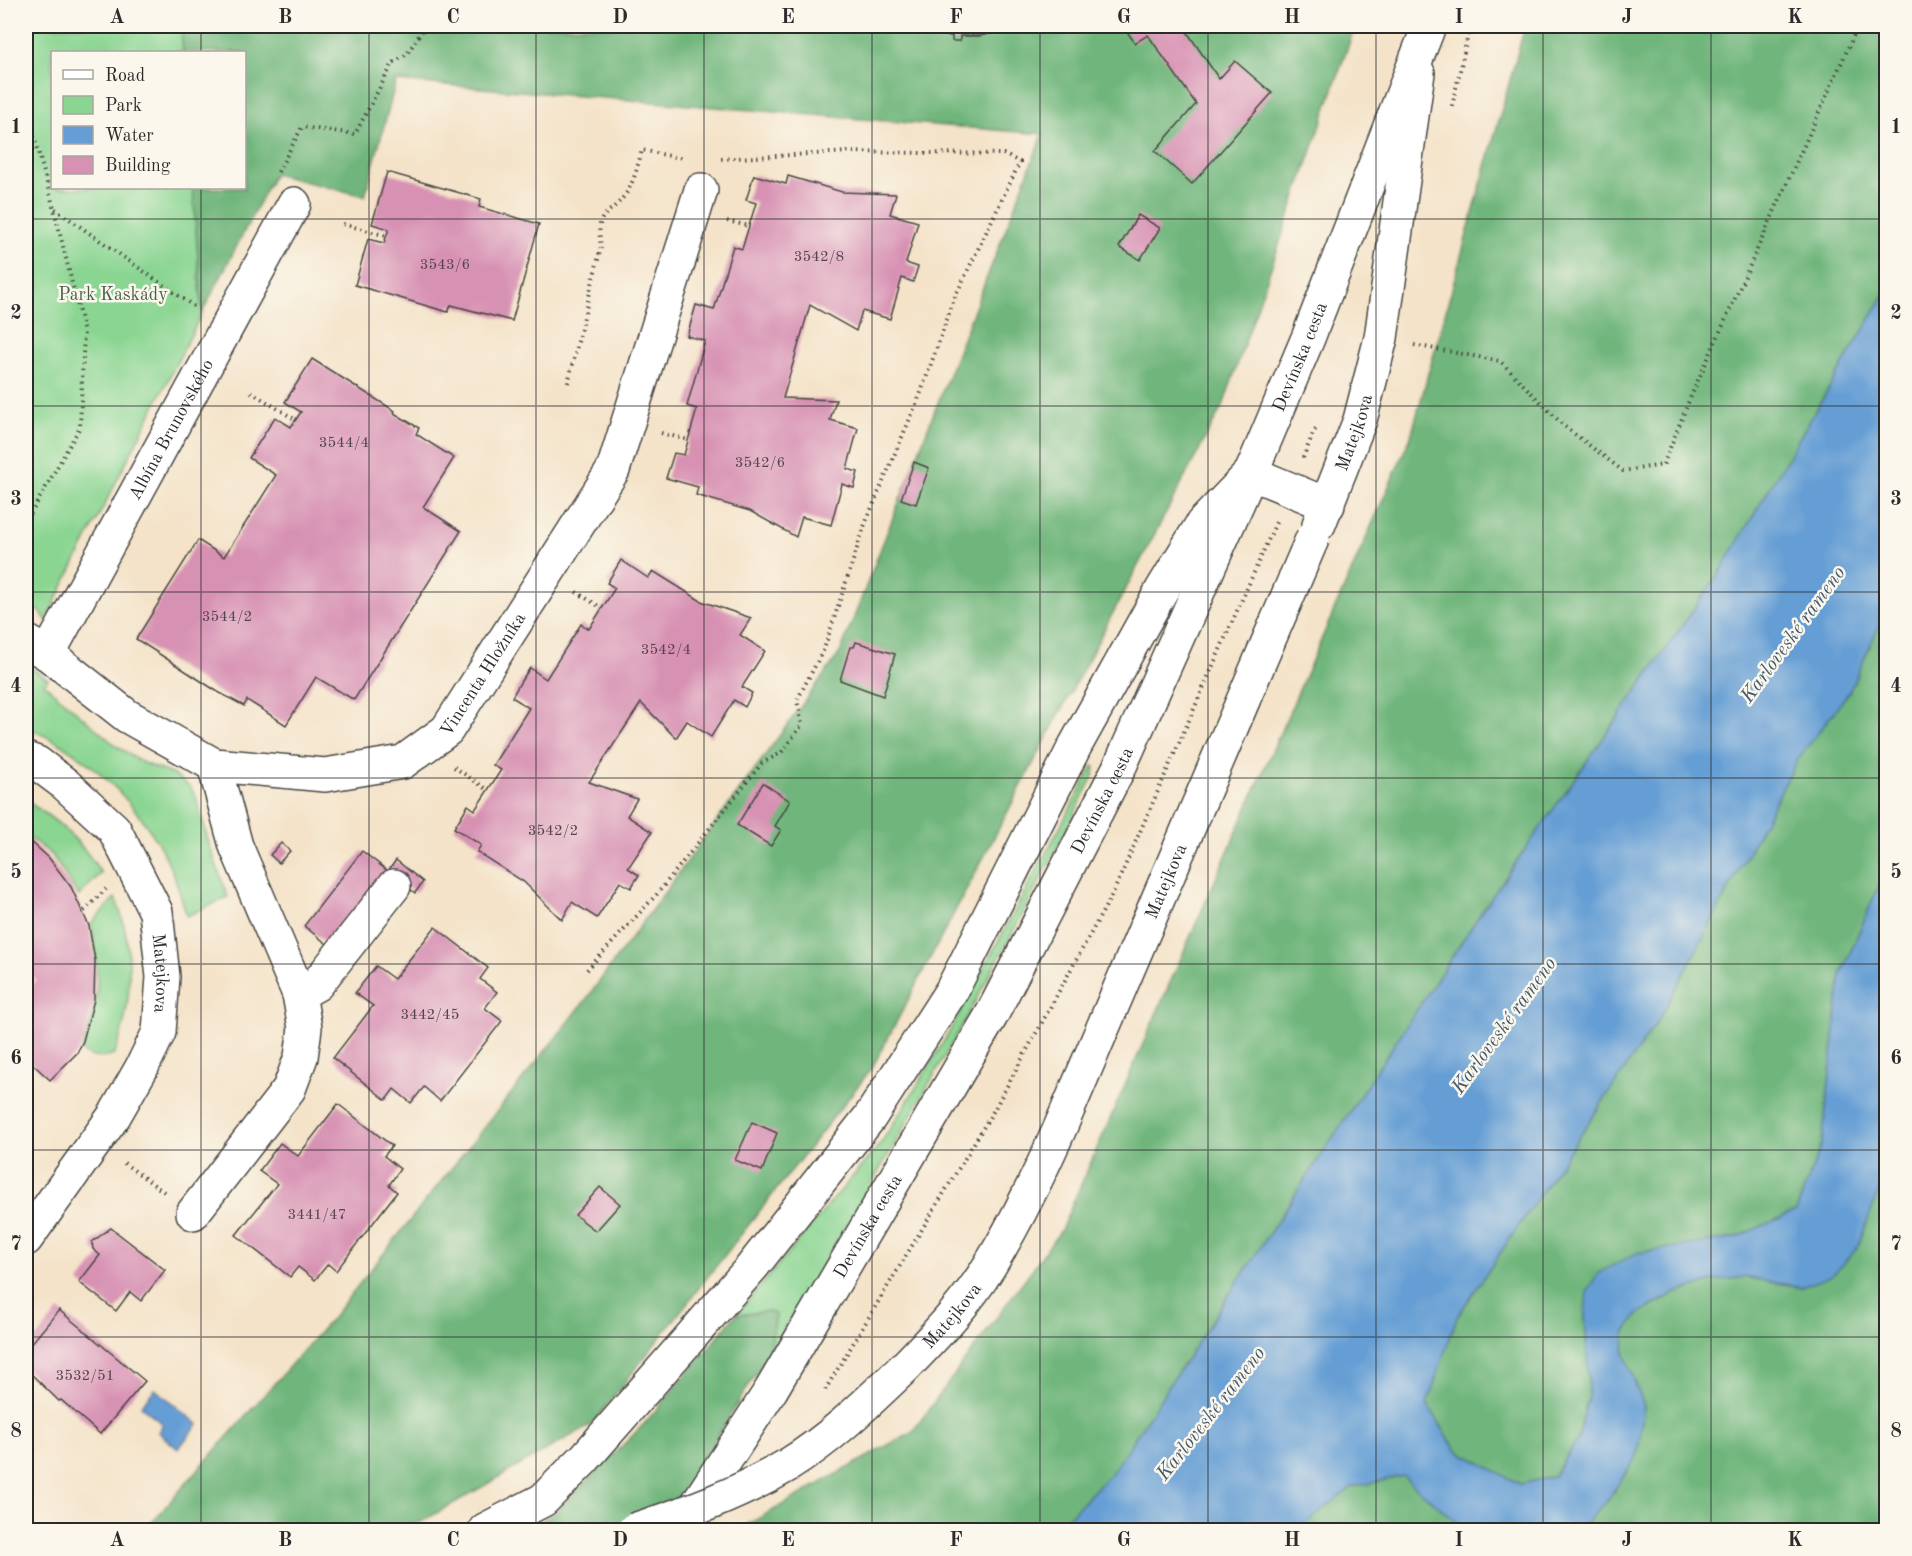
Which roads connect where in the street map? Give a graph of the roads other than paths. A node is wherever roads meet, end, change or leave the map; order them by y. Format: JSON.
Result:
{"nodes":[{"id":1,"x":1425,"y":38,"type":"edge"},
{"id":2,"x":697,"y":175,"type":"road end"},
{"id":3,"x":284,"y":191,"type":"road end"},
{"id":4,"x":1251,"y":473,"type":"junction"},
{"id":5,"x":1328,"y":505,"type":"junction"},
{"id":6,"x":37,"y":648,"type":"edge"},
{"id":7,"x":26,"y":759,"type":"edge"},
{"id":8,"x":214,"y":765,"type":"junction"},
{"id":9,"x":394,"y":886,"type":"dead end"},
{"id":10,"x":299,"y":994,"type":"junction"},
{"id":11,"x":193,"y":1214,"type":"dead end"},
{"id":12,"x":26,"y":1239,"type":"edge"},
{"id":13,"x":485,"y":1530,"type":"edge"},
{"id":14,"x":634,"y":1530,"type":"edge"},
{"id":15,"x":680,"y":1530,"type":"edge"}],
"edges":[{"from":1,"to":4,"type":"street","name":"Devínska cesta"},
{"from":1,"to":5,"type":"street","name":"Matejkova"},
{"from":2,"to":8,"type":"street","name":"Vincenta Hložníka"},
{"from":3,"to":6,"type":"street","name":"Albína Brunovského"},
{"from":4,"to":5,"type":"street"},
{"from":4,"to":13,"type":"street"},
{"from":4,"to":15,"type":"street","name":"Devínska cesta"},
{"from":5,"to":14,"type":"street","name":"Matejkova","bridge":true},
{"from":6,"to":8,"type":"street","name":"Vincenta Hložníka"},
{"from":7,"to":12,"type":"street","name":"Matejkova"},
{"from":8,"to":10,"type":"street"},
{"from":9,"to":10,"type":"street"},
{"from":10,"to":11,"type":"street"}]}
